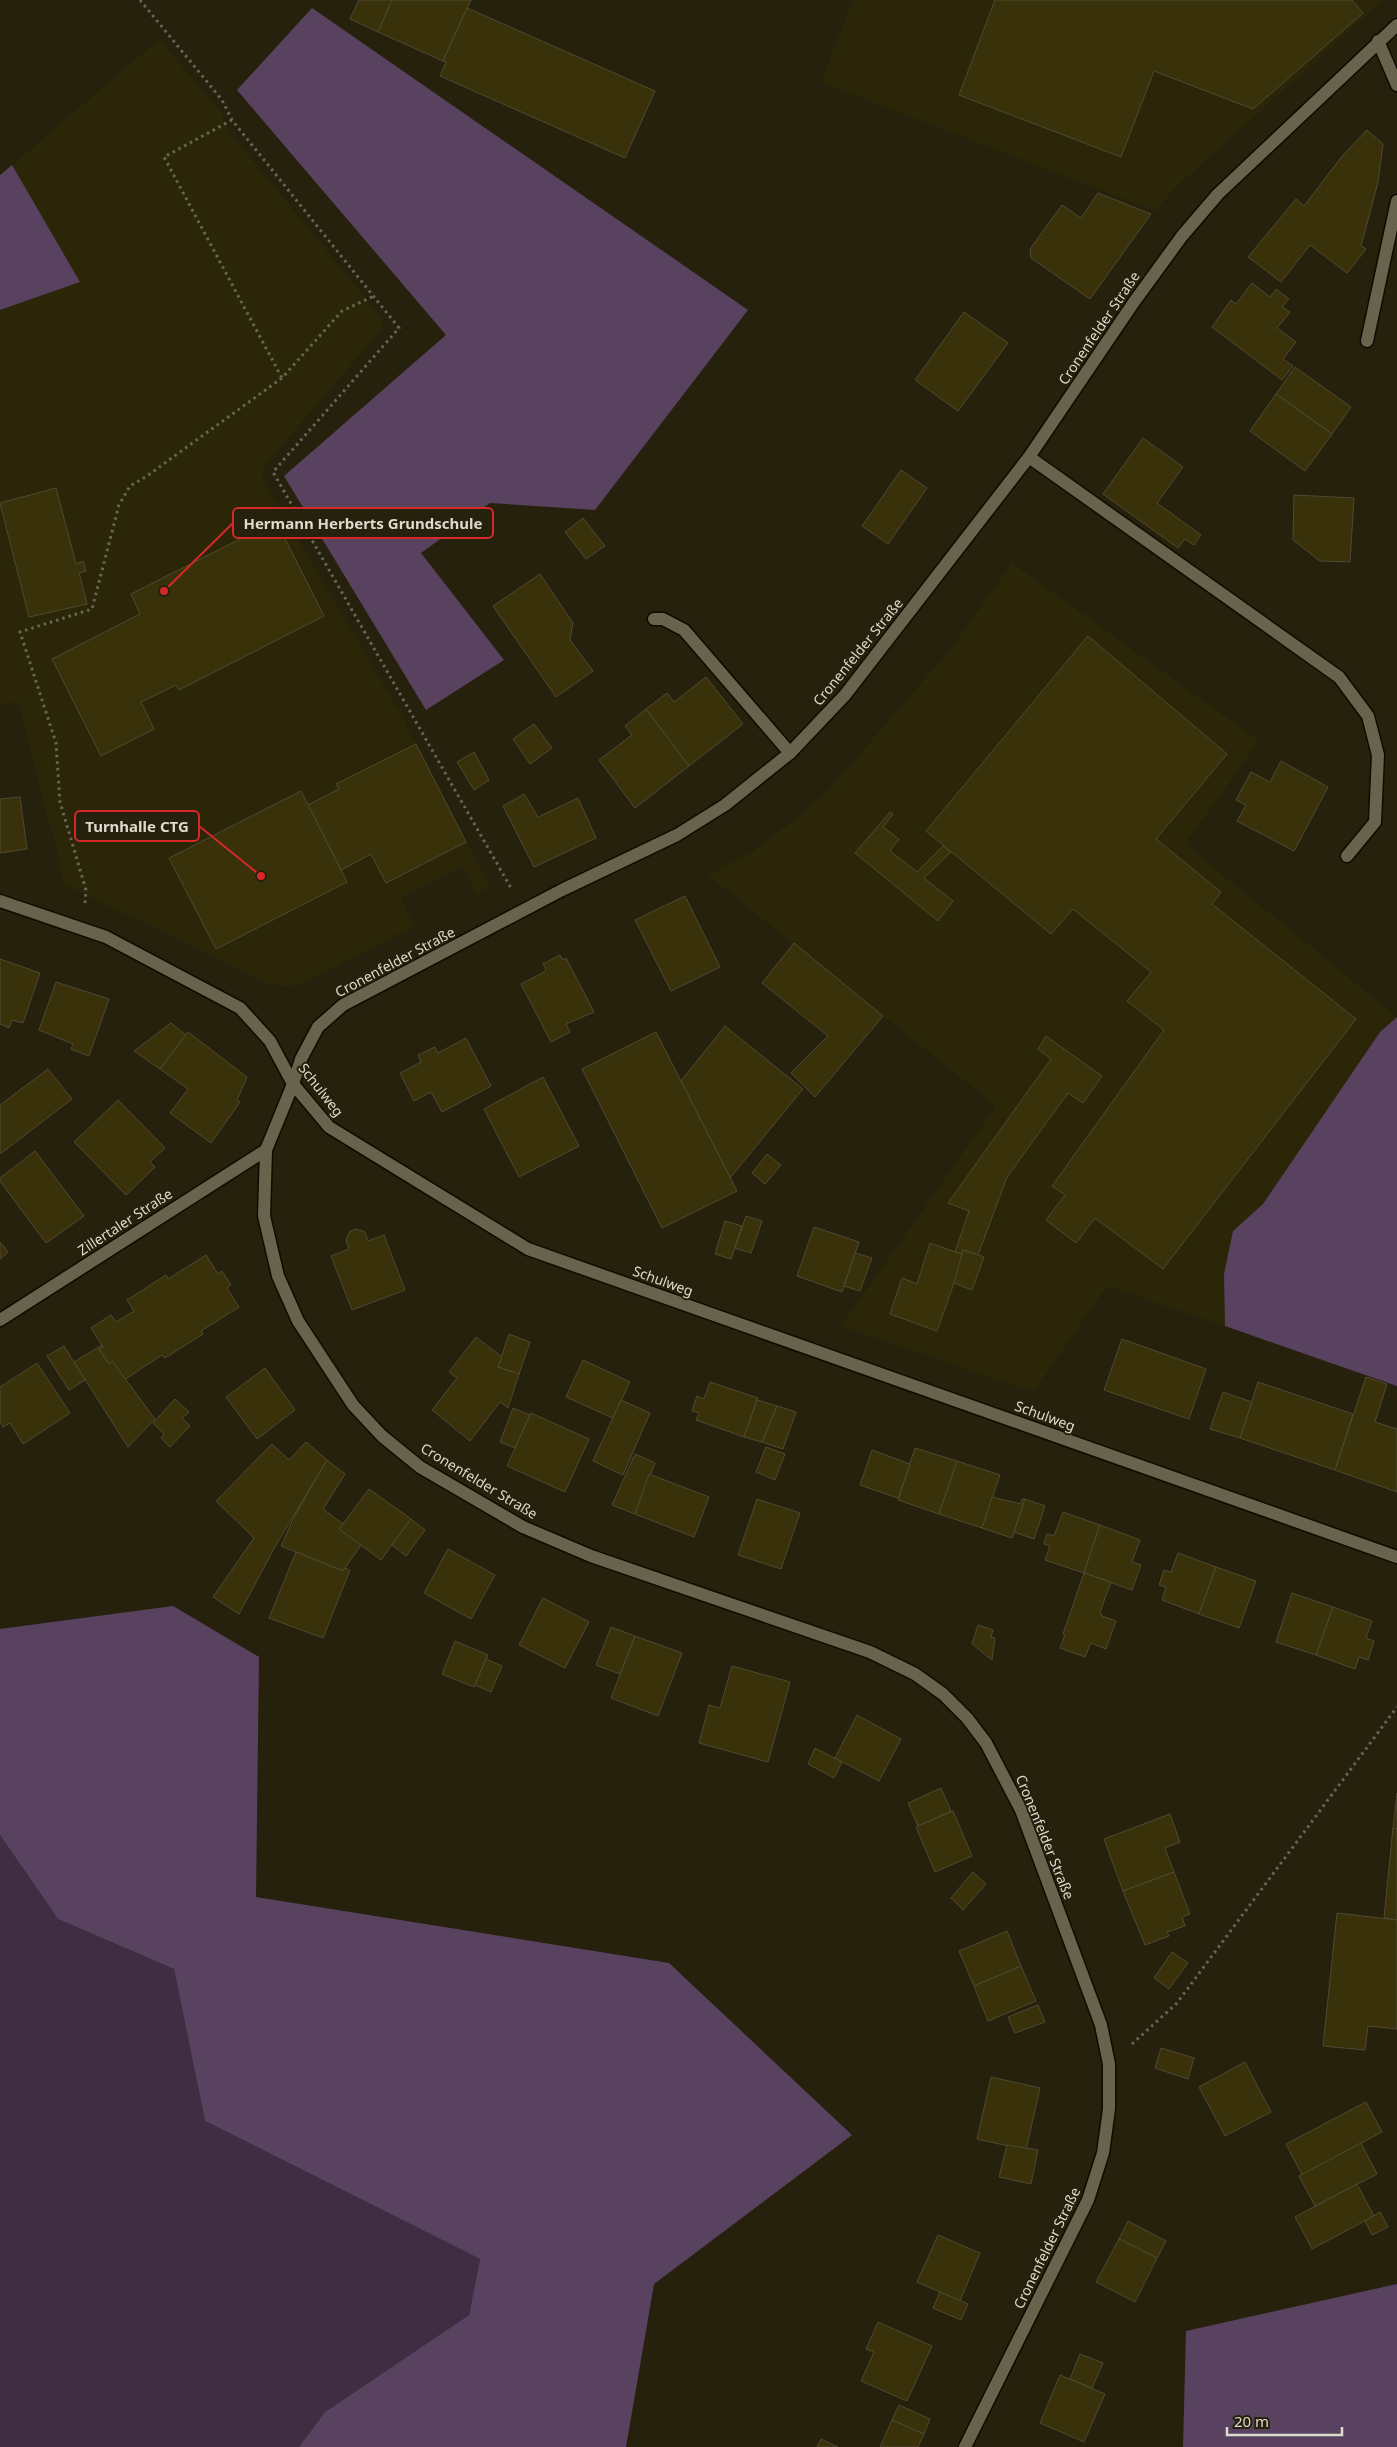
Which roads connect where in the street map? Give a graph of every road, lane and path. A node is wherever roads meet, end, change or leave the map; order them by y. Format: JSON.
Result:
{"nodes":[{"id":1,"x":140,"y":0,"type":"edge"},
{"id":2,"x":1397,"y":24,"type":"edge"},
{"id":3,"x":1378,"y":41,"type":"junction"},
{"id":4,"x":1397,"y":85,"type":"edge"},
{"id":5,"x":232,"y":120,"type":"junction"},
{"id":6,"x":1397,"y":201,"type":"edge"},
{"id":7,"x":374,"y":296,"type":"junction"},
{"id":8,"x":1367,"y":341,"type":"dead end"},
{"id":9,"x":282,"y":378,"type":"junction"},
{"id":10,"x":1029,"y":456,"type":"junction"},
{"id":11,"x":654,"y":619,"type":"dead end"},
{"id":12,"x":790,"y":753,"type":"junction"},
{"id":13,"x":1347,"y":856,"type":"dead end"},
{"id":14,"x":0,"y":901,"type":"edge"},
{"id":15,"x":524,"y":910,"type":"junction"},
{"id":16,"x":82,"y":929,"type":"junction"},
{"id":17,"x":293,"y":1084,"type":"junction"},
{"id":18,"x":266,"y":1150,"type":"junction"},
{"id":19,"x":0,"y":1320,"type":"edge"},
{"id":20,"x":1397,"y":1558,"type":"edge"},
{"id":21,"x":1397,"y":1707,"type":"edge"},
{"id":22,"x":1109,"y":2064,"type":"junction"},
{"id":23,"x":965,"y":2447,"type":"edge"}],
"edges":[{"from":1,"to":5,"type":"path"},
{"from":2,"to":3,"type":"street","name":"Cronenfelder Straße"},
{"from":3,"to":4,"type":"street"},
{"from":3,"to":10,"type":"street","name":"Cronenfelder Straße"},
{"from":5,"to":7,"type":"path"},
{"from":5,"to":9,"type":"path"},
{"from":6,"to":8,"type":"street"},
{"from":7,"to":9,"type":"path"},
{"from":7,"to":15,"type":"path"},
{"from":9,"to":16,"type":"path"},
{"from":10,"to":12,"type":"street","name":"Cronenfelder Straße"},
{"from":10,"to":13,"type":"street"},
{"from":11,"to":12,"type":"street"},
{"from":12,"to":15,"type":"street","name":"Cronenfelder Straße"},
{"from":14,"to":16,"type":"street","name":"Schulweg"},
{"from":15,"to":17,"type":"street","name":"Cronenfelder Straße"},
{"from":16,"to":17,"type":"street","name":"Schulweg"},
{"from":17,"to":18,"type":"street","name":"Cronenfelder Straße"},
{"from":17,"to":20,"type":"street","name":"Schulweg"},
{"from":18,"to":19,"type":"street","name":"Zillertaler Straße"},
{"from":18,"to":22,"type":"street","name":"Cronenfelder Straße"},
{"from":21,"to":22,"type":"path"},
{"from":22,"to":23,"type":"street","name":"Cronenfelder Straße"}]}
